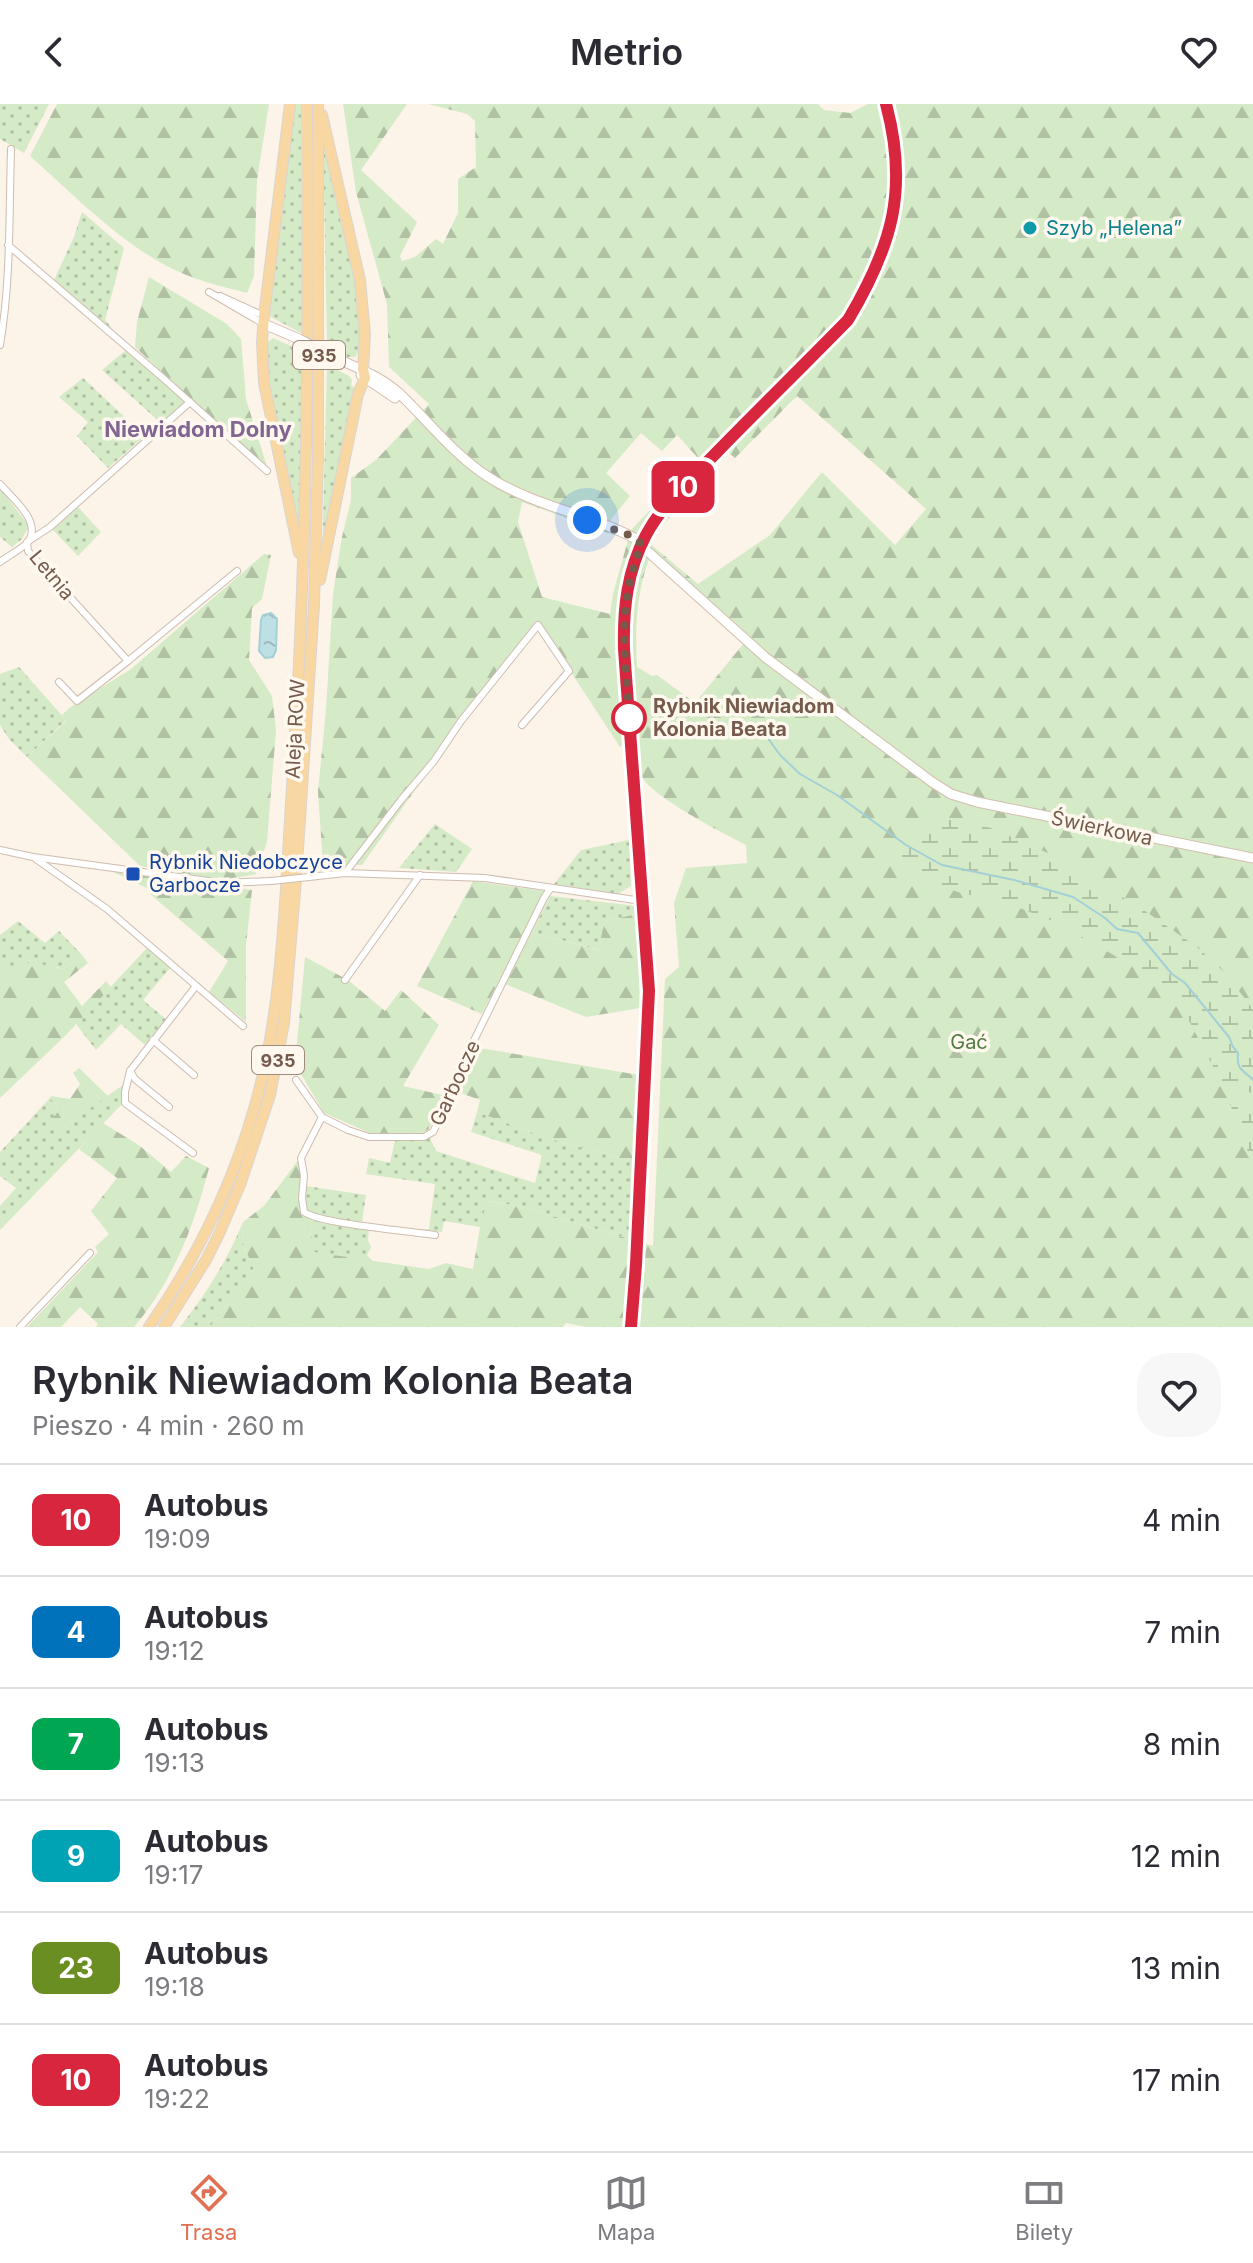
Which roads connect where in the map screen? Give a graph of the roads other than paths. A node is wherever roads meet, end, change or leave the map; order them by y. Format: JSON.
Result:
{"nodes":[{"id":1,"x":290,"y":104,"type":"edge"},
{"id":2,"x":307,"y":104,"type":"edge"},
{"id":3,"x":318,"y":104,"type":"edge"},
{"id":4,"x":886,"y":104,"type":"edge"},
{"id":5,"x":11,"y":149,"type":"dead end"},
{"id":6,"x":8,"y":245,"type":"junction"},
{"id":7,"x":264,"y":320,"type":"junction"},
{"id":8,"x":0,"y":345,"type":"edge"},
{"id":9,"x":364,"y":374,"type":"junction"},
{"id":10,"x":190,"y":402,"type":"junction"},
{"id":11,"x":267,"y":471,"type":"dead end"},
{"id":12,"x":0,"y":484,"type":"edge"},
{"id":13,"x":27,"y":542,"type":"junction"},
{"id":14,"x":642,"y":544,"type":"junction"},
{"id":15,"x":0,"y":562,"type":"edge"},
{"id":16,"x":237,"y":571,"type":"dead end"},
{"id":17,"x":303,"y":585,"type":"junction"},
{"id":18,"x":314,"y":605,"type":"junction"},
{"id":19,"x":128,"y":661,"type":"junction"},
{"id":20,"x":59,"y":682,"type":"dead end"},
{"id":21,"x":522,"y":725,"type":"dead end"},
{"id":22,"x":4,"y":851,"type":"edge"},
{"id":23,"x":0,"y":857,"type":"edge"},
{"id":24,"x":33,"y":857,"type":"junction"},
{"id":25,"x":1253,"y":858,"type":"edge"},
{"id":26,"x":345,"y":873,"type":"junction"},
{"id":27,"x":420,"y":875,"type":"junction"},
{"id":28,"x":550,"y":889,"type":"junction"},
{"id":29,"x":642,"y":901,"type":"junction"},
{"id":30,"x":345,"y":980,"type":"dead end"},
{"id":31,"x":196,"y":986,"type":"junction"},
{"id":32,"x":243,"y":1026,"type":"dead end"},
{"id":33,"x":153,"y":1040,"type":"junction"},
{"id":34,"x":130,"y":1071,"type":"junction"},
{"id":35,"x":194,"y":1075,"type":"dead end"},
{"id":36,"x":296,"y":1080,"type":"dead end"},
{"id":37,"x":169,"y":1107,"type":"dead end"},
{"id":38,"x":322,"y":1117,"type":"junction"},
{"id":39,"x":193,"y":1153,"type":"dead end"},
{"id":40,"x":435,"y":1235,"type":"dead end"},
{"id":41,"x":90,"y":1253,"type":"dead end"},
{"id":42,"x":20,"y":1327,"type":"edge"},
{"id":43,"x":149,"y":1327,"type":"edge"},
{"id":44,"x":164,"y":1327,"type":"edge"},
{"id":45,"x":631,"y":1327,"type":"edge"}],
"edges":[{"from":1,"to":7,"type":"main road"},
{"from":2,"to":17,"type":"main road","name":"Aleja ROW","number":"935"},
{"from":3,"to":9,"type":"main road"},
{"from":3,"to":18,"type":"main road","name":"Aleja ROW","number":"935"},
{"from":4,"to":14,"type":"main road"},
{"from":5,"to":6,"type":"street"},
{"from":6,"to":8,"type":"street"},
{"from":6,"to":10,"type":"street"},
{"from":7,"to":7,"type":"street"},
{"from":7,"to":9,"type":"main road","name":"Świerkowa","bridge":true},
{"from":7,"to":17,"type":"main road"},
{"from":9,"to":14,"type":"main road","name":"Świerkowa"},
{"from":9,"to":18,"type":"main road"},
{"from":10,"to":11,"type":"street"},
{"from":10,"to":13,"type":"street","name":"Letnia"},
{"from":12,"to":13,"type":"street"},
{"from":13,"to":15,"type":"street"},
{"from":13,"to":19,"type":"street","name":"Letnia"},
{"from":14,"to":25,"type":"main road","name":"Świerkowa"},
{"from":14,"to":29,"type":"main road"},
{"from":16,"to":19,"type":"street"},
{"from":17,"to":43,"type":"main road","name":"Aleja ROW","number":"935"},
{"from":18,"to":44,"type":"main road","name":"Aleja ROW","number":"935"},
{"from":19,"to":20,"type":"street"},
{"from":21,"to":26,"type":"street"},
{"from":22,"to":23,"type":"street"},
{"from":22,"to":24,"type":"street"},
{"from":24,"to":26,"type":"street","bridge":true},
{"from":24,"to":31,"type":"street"},
{"from":26,"to":27,"type":"street"},
{"from":27,"to":28,"type":"street"},
{"from":27,"to":30,"type":"street"},
{"from":28,"to":29,"type":"street"},
{"from":28,"to":38,"type":"street","name":"Garbocze"},
{"from":29,"to":45,"type":"main road"},
{"from":31,"to":32,"type":"street"},
{"from":31,"to":33,"type":"street"},
{"from":33,"to":34,"type":"street"},
{"from":33,"to":35,"type":"street"},
{"from":34,"to":37,"type":"street"},
{"from":34,"to":39,"type":"street"},
{"from":36,"to":38,"type":"street"},
{"from":38,"to":40,"type":"street"},
{"from":41,"to":42,"type":"street"}]}
